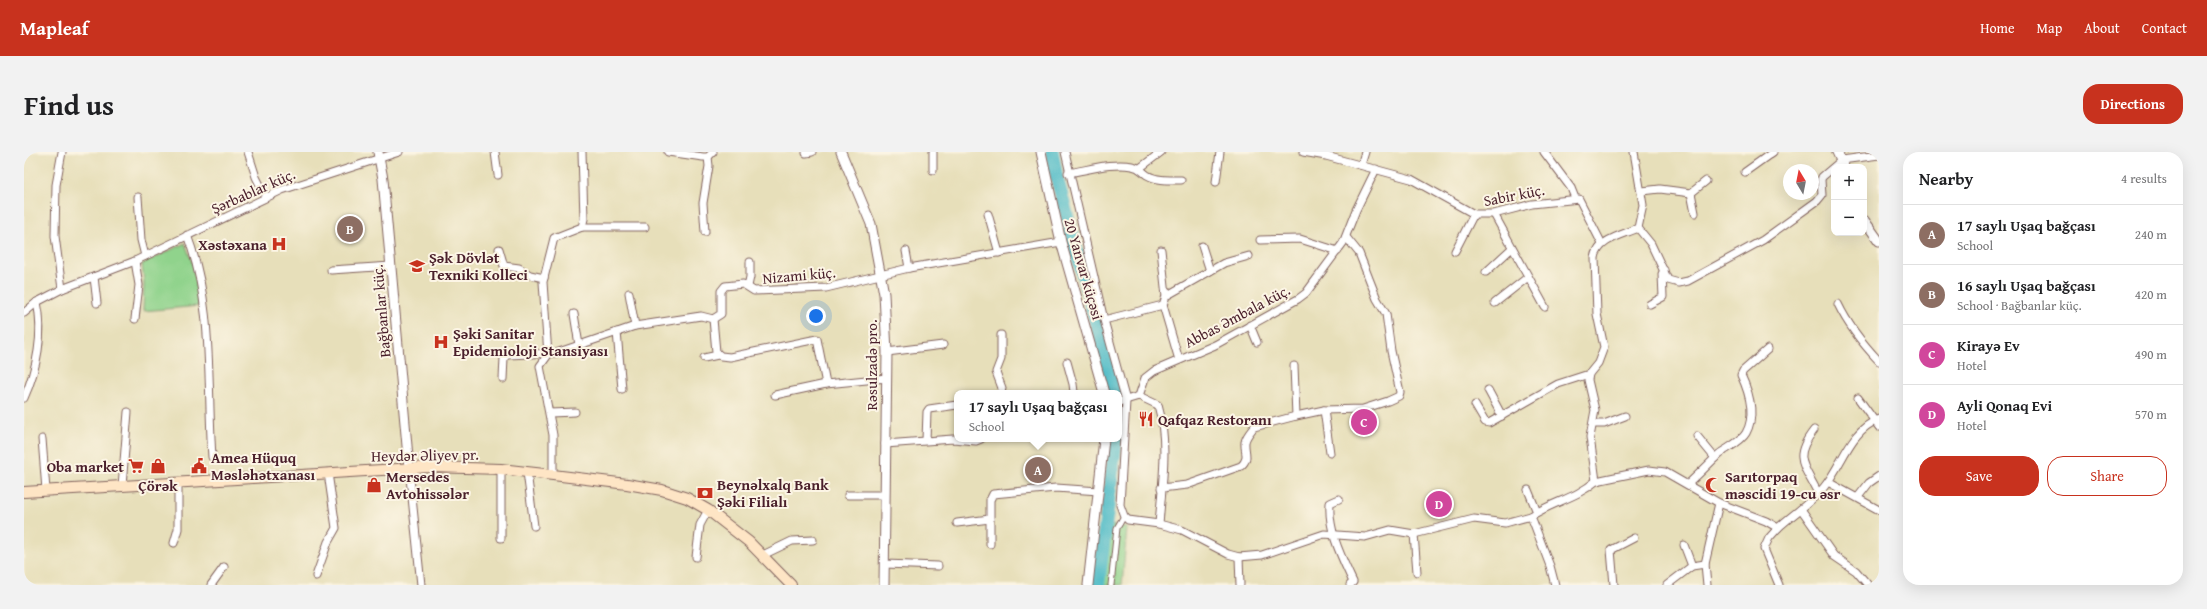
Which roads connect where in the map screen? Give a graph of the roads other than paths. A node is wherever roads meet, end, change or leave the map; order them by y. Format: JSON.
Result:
{"nodes":[{"id":1,"x":62,"y":152,"type":"edge"},
{"id":2,"x":248,"y":152,"type":"edge"},
{"id":3,"x":399,"y":152,"type":"edge"},
{"id":4,"x":495,"y":152,"type":"edge"},
{"id":5,"x":582,"y":152,"type":"edge"},
{"id":6,"x":668,"y":152,"type":"edge"},
{"id":7,"x":841,"y":152,"type":"edge"},
{"id":8,"x":933,"y":152,"type":"edge"},
{"id":9,"x":1041,"y":152,"type":"edge"},
{"id":10,"x":1065,"y":152,"type":"edge"},
{"id":11,"x":1161,"y":152,"type":"edge"},
{"id":12,"x":1220,"y":152,"type":"edge"},
{"id":13,"x":1303,"y":152,"type":"edge"},
{"id":14,"x":1366,"y":152,"type":"edge"},
{"id":15,"x":1544,"y":152,"type":"edge"},
{"id":16,"x":1634,"y":152,"type":"edge"},
{"id":17,"x":1773,"y":152,"type":"edge"},
{"id":18,"x":711,"y":154,"type":"edge"},
{"id":19,"x":1879,"y":154,"type":"edge"},
{"id":20,"x":379,"y":155,"type":"edge"},
{"id":21,"x":1841,"y":160,"type":"edge"},
{"id":22,"x":1361,"y":165,"type":"junction"},
{"id":23,"x":1140,"y":168,"type":"junction"},
{"id":24,"x":1376,"y":169,"type":"junction"},
{"id":25,"x":933,"y":170,"type":"dead end"},
{"id":26,"x":1745,"y":172,"type":"dead end"},
{"id":27,"x":1068,"y":173,"type":"junction"},
{"id":28,"x":498,"y":175,"type":"dead end"},
{"id":29,"x":1181,"y":180,"type":"dead end"},
{"id":30,"x":1706,"y":181,"type":"dead end"},
{"id":31,"x":1216,"y":182,"type":"dead end"},
{"id":32,"x":1642,"y":191,"type":"junction"},
{"id":33,"x":1691,"y":193,"type":"junction"},
{"id":34,"x":138,"y":197,"type":"dead end"},
{"id":35,"x":266,"y":197,"type":"junction"},
{"id":36,"x":1575,"y":198,"type":"junction"},
{"id":37,"x":1695,"y":213,"type":"dead end"},
{"id":38,"x":988,"y":214,"type":"dead end"},
{"id":39,"x":1474,"y":214,"type":"junction"},
{"id":40,"x":1494,"y":214,"type":"junction"},
{"id":41,"x":1867,"y":224,"type":"edge"},
{"id":42,"x":582,"y":227,"type":"junction"},
{"id":43,"x":645,"y":227,"type":"dead end"},
{"id":44,"x":1638,"y":228,"type":"junction"},
{"id":45,"x":705,"y":232,"type":"dead end"},
{"id":46,"x":187,"y":235,"type":"junction"},
{"id":47,"x":1346,"y":237,"type":"junction"},
{"id":48,"x":1260,"y":240,"type":"dead end"},
{"id":49,"x":1061,"y":242,"type":"junction"},
{"id":50,"x":1879,"y":242,"type":"edge"},
{"id":51,"x":1602,"y":244,"type":"junction"},
{"id":52,"x":1202,"y":246,"type":"dead end"},
{"id":53,"x":1512,"y":248,"type":"junction"},
{"id":54,"x":499,"y":249,"type":"dead end"},
{"id":55,"x":1161,"y":250,"type":"dead end"},
{"id":56,"x":906,"y":251,"type":"dead end"},
{"id":57,"x":1338,"y":251,"type":"junction"},
{"id":58,"x":1455,"y":251,"type":"dead end"},
{"id":59,"x":999,"y":253,"type":"junction"},
{"id":60,"x":145,"y":256,"type":"junction"},
{"id":61,"x":1249,"y":256,"type":"dead end"},
{"id":62,"x":135,"y":261,"type":"junction"},
{"id":63,"x":750,"y":262,"type":"dead end"},
{"id":64,"x":391,"y":266,"type":"junction"},
{"id":65,"x":909,"y":268,"type":"junction"},
{"id":66,"x":331,"y":270,"type":"dead end"},
{"id":67,"x":1210,"y":270,"type":"junction"},
{"id":68,"x":1664,"y":270,"type":"junction"},
{"id":69,"x":1486,"y":272,"type":"dead end"},
{"id":70,"x":881,"y":274,"type":"junction"},
{"id":71,"x":94,"y":277,"type":"junction"},
{"id":72,"x":1528,"y":277,"type":"junction"},
{"id":73,"x":544,"y":278,"type":"junction"},
{"id":74,"x":748,"y":286,"type":"junction"},
{"id":75,"x":62,"y":289,"type":"junction"},
{"id":76,"x":629,"y":293,"type":"dead end"},
{"id":77,"x":1166,"y":296,"type":"junction"},
{"id":78,"x":38,"y":302,"type":"junction"},
{"id":79,"x":1495,"y":302,"type":"dead end"},
{"id":80,"x":97,"y":303,"type":"dead end"},
{"id":81,"x":1650,"y":304,"type":"dead end"},
{"id":82,"x":1838,"y":304,"type":"dead end"},
{"id":83,"x":1163,"y":305,"type":"junction"},
{"id":84,"x":1544,"y":308,"type":"dead end"},
{"id":85,"x":24,"y":313,"type":"edge"},
{"id":86,"x":574,"y":314,"type":"dead end"},
{"id":87,"x":135,"y":319,"type":"dead end"},
{"id":88,"x":713,"y":319,"type":"junction"},
{"id":89,"x":1104,"y":320,"type":"junction"},
{"id":90,"x":1250,"y":325,"type":"junction"},
{"id":91,"x":635,"y":326,"type":"junction"},
{"id":92,"x":617,"y":332,"type":"junction"},
{"id":93,"x":1001,"y":335,"type":"dead end"},
{"id":94,"x":1257,"y":342,"type":"dead end"},
{"id":95,"x":943,"y":344,"type":"dead end"},
{"id":96,"x":579,"y":345,"type":"junction"},
{"id":97,"x":1768,"y":349,"type":"dead end"},
{"id":98,"x":887,"y":352,"type":"junction"},
{"id":99,"x":548,"y":354,"type":"junction"},
{"id":100,"x":718,"y":355,"type":"junction"},
{"id":101,"x":704,"y":358,"type":"dead end"},
{"id":102,"x":1179,"y":360,"type":"junction"},
{"id":103,"x":1879,"y":361,"type":"edge"},
{"id":104,"x":1067,"y":362,"type":"dead end"},
{"id":105,"x":1294,"y":366,"type":"dead end"},
{"id":106,"x":1589,"y":374,"type":"junction"},
{"id":107,"x":503,"y":378,"type":"dead end"},
{"id":108,"x":887,"y":378,"type":"junction"},
{"id":109,"x":826,"y":384,"type":"junction"},
{"id":110,"x":622,"y":389,"type":"dead end"},
{"id":111,"x":1002,"y":390,"type":"edge"},
{"id":112,"x":1073,"y":390,"type":"edge"},
{"id":113,"x":1103,"y":390,"type":"edge"},
{"id":114,"x":1120,"y":390,"type":"edge"},
{"id":115,"x":1488,"y":390,"type":"dead end"},
{"id":116,"x":775,"y":395,"type":"dead end"},
{"id":117,"x":1139,"y":396,"type":"junction"},
{"id":118,"x":24,"y":398,"type":"edge"},
{"id":119,"x":1858,"y":398,"type":"dead end"},
{"id":120,"x":1122,"y":401,"type":"edge"},
{"id":121,"x":954,"y":405,"type":"edge"},
{"id":122,"x":1475,"y":405,"type":"dead end"},
{"id":123,"x":1324,"y":410,"type":"junction"},
{"id":124,"x":128,"y":412,"type":"dead end"},
{"id":125,"x":575,"y":412,"type":"dead end"},
{"id":126,"x":550,"y":414,"type":"junction"},
{"id":127,"x":1296,"y":416,"type":"junction"},
{"id":128,"x":1502,"y":416,"type":"junction"},
{"id":129,"x":1625,"y":416,"type":"dead end"},
{"id":130,"x":1877,"y":422,"type":"edge"},
{"id":131,"x":1593,"y":424,"type":"junction"},
{"id":132,"x":1814,"y":430,"type":"dead end"},
{"id":133,"x":1697,"y":436,"type":"dead end"},
{"id":134,"x":42,"y":439,"type":"dead end"},
{"id":135,"x":926,"y":440,"type":"junction"},
{"id":136,"x":954,"y":441,"type":"edge"},
{"id":137,"x":1104,"y":442,"type":"edge"},
{"id":138,"x":1121,"y":442,"type":"edge"},
{"id":139,"x":885,"y":444,"type":"junction"},
{"id":140,"x":1330,"y":453,"type":"dead end"},
{"id":141,"x":212,"y":457,"type":"dead end"},
{"id":142,"x":1715,"y":458,"type":"junction"},
{"id":143,"x":409,"y":468,"type":"junction"},
{"id":144,"x":501,"y":469,"type":"junction"},
{"id":145,"x":527,"y":472,"type":"junction"},
{"id":146,"x":328,"y":473,"type":"junction"},
{"id":147,"x":553,"y":475,"type":"junction"},
{"id":148,"x":1879,"y":476,"type":"edge"},
{"id":149,"x":1596,"y":480,"type":"junction"},
{"id":150,"x":1828,"y":482,"type":"junction"},
{"id":151,"x":178,"y":483,"type":"junction"},
{"id":152,"x":1688,"y":484,"type":"junction"},
{"id":153,"x":122,"y":486,"type":"junction"},
{"id":154,"x":1161,"y":488,"type":"junction"},
{"id":155,"x":46,"y":490,"type":"junction"},
{"id":156,"x":1528,"y":490,"type":"dead end"},
{"id":157,"x":1099,"y":491,"type":"junction"},
{"id":158,"x":24,"y":492,"type":"edge"},
{"id":159,"x":1818,"y":493,"type":"junction"},
{"id":160,"x":848,"y":495,"type":"dead end"},
{"id":161,"x":885,"y":495,"type":"junction"},
{"id":162,"x":1858,"y":497,"type":"junction"},
{"id":163,"x":1339,"y":500,"type":"dead end"},
{"id":164,"x":1720,"y":503,"type":"junction"},
{"id":165,"x":1801,"y":509,"type":"junction"},
{"id":166,"x":708,"y":510,"type":"junction"},
{"id":167,"x":1879,"y":510,"type":"edge"},
{"id":168,"x":1534,"y":514,"type":"junction"},
{"id":169,"x":1124,"y":516,"type":"junction"},
{"id":170,"x":990,"y":519,"type":"junction"},
{"id":171,"x":957,"y":523,"type":"dead end"},
{"id":172,"x":1159,"y":524,"type":"junction"},
{"id":173,"x":534,"y":526,"type":"dead end"},
{"id":174,"x":1778,"y":528,"type":"junction"},
{"id":175,"x":1333,"y":534,"type":"junction"},
{"id":176,"x":1414,"y":534,"type":"junction"},
{"id":177,"x":500,"y":538,"type":"dead end"},
{"id":178,"x":1634,"y":538,"type":"dead end"},
{"id":179,"x":813,"y":540,"type":"dead end"},
{"id":180,"x":174,"y":543,"type":"dead end"},
{"id":181,"x":990,"y":544,"type":"dead end"},
{"id":182,"x":1684,"y":545,"type":"dead end"},
{"id":183,"x":762,"y":555,"type":"junction"},
{"id":184,"x":696,"y":557,"type":"dead end"},
{"id":185,"x":1239,"y":557,"type":"junction"},
{"id":186,"x":884,"y":564,"type":"junction"},
{"id":187,"x":1705,"y":564,"type":"junction"},
{"id":188,"x":938,"y":566,"type":"dead end"},
{"id":189,"x":1692,"y":566,"type":"junction"},
{"id":190,"x":224,"y":567,"type":"dead end"},
{"id":191,"x":1417,"y":572,"type":"dead end"},
{"id":192,"x":316,"y":576,"type":"dead end"},
{"id":193,"x":211,"y":585,"type":"edge"},
{"id":194,"x":421,"y":585,"type":"edge"},
{"id":195,"x":791,"y":585,"type":"edge"},
{"id":196,"x":884,"y":585,"type":"edge"},
{"id":197,"x":1088,"y":585,"type":"edge"},
{"id":198,"x":1111,"y":585,"type":"edge"},
{"id":199,"x":1240,"y":585,"type":"edge"},
{"id":200,"x":1350,"y":585,"type":"edge"},
{"id":201,"x":1555,"y":585,"type":"edge"},
{"id":202,"x":1614,"y":585,"type":"edge"},
{"id":203,"x":1666,"y":585,"type":"edge"},
{"id":204,"x":1707,"y":585,"type":"edge"},
{"id":205,"x":1779,"y":585,"type":"edge"},
{"id":206,"x":1868,"y":585,"type":"edge"}],
"edges":[{"from":1,"to":75,"type":"street"},
{"from":2,"to":35,"type":"street"},
{"from":3,"to":20,"type":"street","name":"Şərbablar küç."},
{"from":4,"to":28,"type":"street"},
{"from":5,"to":42,"type":"street"},
{"from":6,"to":18,"type":"street"},
{"from":7,"to":70,"type":"street","name":"Rəsulzadə pro."},
{"from":8,"to":25,"type":"street"},
{"from":9,"to":49,"type":"street","name":"20 Yanvar küçəsi"},
{"from":10,"to":27,"type":"street"},
{"from":11,"to":23,"type":"street"},
{"from":12,"to":31,"type":"street"},
{"from":13,"to":22,"type":"street","name":"Sabir küç."},
{"from":14,"to":22,"type":"street"},
{"from":15,"to":36,"type":"street"},
{"from":16,"to":32,"type":"street"},
{"from":17,"to":26,"type":"street"},
{"from":18,"to":45,"type":"street"},
{"from":19,"to":21,"type":"street"},
{"from":20,"to":35,"type":"street","name":"Şərbablar küç."},
{"from":20,"to":64,"type":"street","name":"Bağbanlar küç."},
{"from":21,"to":68,"type":"street"},
{"from":22,"to":24,"type":"street","name":"Sabir küç."},
{"from":23,"to":27,"type":"street"},
{"from":23,"to":29,"type":"street"},
{"from":24,"to":39,"type":"street","name":"Sabir küç."},
{"from":24,"to":47,"type":"street","name":"Abbas Əmbala küç."},
{"from":27,"to":89,"type":"street"},
{"from":30,"to":33,"type":"street"},
{"from":32,"to":33,"type":"street"},
{"from":32,"to":44,"type":"street"},
{"from":33,"to":37,"type":"street"},
{"from":34,"to":60,"type":"street"},
{"from":35,"to":46,"type":"street","name":"Şərbablar küç."},
{"from":36,"to":40,"type":"street","name":"Sabir küç."},
{"from":36,"to":51,"type":"street"},
{"from":38,"to":59,"type":"street"},
{"from":39,"to":40,"type":"street","name":"Sabir küç."},
{"from":39,"to":58,"type":"street"},
{"from":40,"to":53,"type":"street"},
{"from":41,"to":50,"type":"street"},
{"from":42,"to":43,"type":"street"},
{"from":42,"to":73,"type":"street"},
{"from":44,"to":51,"type":"street"},
{"from":44,"to":68,"type":"street"},
{"from":46,"to":60,"type":"street","name":"Şərbablar küç."},
{"from":46,"to":141,"type":"street"},
{"from":47,"to":57,"type":"street","name":"Abbas Əmbala küç."},
{"from":47,"to":123,"type":"street"},
{"from":48,"to":57,"type":"street"},
{"from":49,"to":59,"type":"street","name":"Nizami küç."},
{"from":49,"to":113,"type":"street","name":"20 Yanvar küçəsi"},
{"from":51,"to":106,"type":"street"},
{"from":52,"to":67,"type":"street"},
{"from":53,"to":69,"type":"street"},
{"from":53,"to":72,"type":"street"},
{"from":54,"to":73,"type":"street"},
{"from":55,"to":77,"type":"street"},
{"from":56,"to":65,"type":"street"},
{"from":57,"to":90,"type":"street","name":"Abbas Əmbala küç."},
{"from":59,"to":65,"type":"street","name":"Nizami küç."},
{"from":60,"to":62,"type":"street","name":"Şərbablar küç."},
{"from":61,"to":67,"type":"street"},
{"from":62,"to":71,"type":"street","name":"Şərbablar küç."},
{"from":62,"to":87,"type":"street"},
{"from":63,"to":74,"type":"street"},
{"from":64,"to":66,"type":"street"},
{"from":64,"to":143,"type":"street","name":"Bağbanlar küç."},
{"from":65,"to":70,"type":"street","name":"Nizami küç."},
{"from":67,"to":77,"type":"street"},
{"from":68,"to":81,"type":"street"},
{"from":70,"to":74,"type":"street","name":"Nizami küç."},
{"from":70,"to":98,"type":"street","name":"Rəsulzadə pro."},
{"from":71,"to":75,"type":"street","name":"Şərbablar küç."},
{"from":71,"to":80,"type":"street"},
{"from":72,"to":79,"type":"street"},
{"from":72,"to":84,"type":"street"},
{"from":73,"to":99,"type":"street"},
{"from":74,"to":88,"type":"street","name":"Nizami küç."},
{"from":75,"to":78,"type":"street","name":"Şərbablar küç."},
{"from":76,"to":91,"type":"street"},
{"from":77,"to":83,"type":"street"},
{"from":78,"to":85,"type":"street","name":"Şərbablar küç."},
{"from":78,"to":118,"type":"street"},
{"from":82,"to":103,"type":"street"},
{"from":83,"to":89,"type":"street"},
{"from":83,"to":102,"type":"street"},
{"from":86,"to":96,"type":"street"},
{"from":88,"to":91,"type":"street"},
{"from":88,"to":100,"type":"street"},
{"from":89,"to":114,"type":"street"},
{"from":90,"to":94,"type":"street"},
{"from":90,"to":102,"type":"street","name":"Abbas Əmbala küç."},
{"from":91,"to":92,"type":"street"},
{"from":92,"to":96,"type":"street"},
{"from":92,"to":110,"type":"street"},
{"from":93,"to":111,"type":"street"},
{"from":95,"to":98,"type":"street"},
{"from":96,"to":99,"type":"street"},
{"from":97,"to":142,"type":"street"},
{"from":98,"to":108,"type":"street","name":"Rəsulzadə pro."},
{"from":99,"to":107,"type":"street"},
{"from":99,"to":126,"type":"street"},
{"from":100,"to":101,"type":"street"},
{"from":100,"to":109,"type":"street"},
{"from":102,"to":117,"type":"street","name":"Abbas Əmbala küç."},
{"from":104,"to":112,"type":"street"},
{"from":105,"to":127,"type":"street"},
{"from":106,"to":128,"type":"street"},
{"from":106,"to":131,"type":"street"},
{"from":108,"to":109,"type":"street"},
{"from":108,"to":139,"type":"street","name":"Rəsulzadə pro."},
{"from":109,"to":116,"type":"street"},
{"from":115,"to":128,"type":"street"},
{"from":117,"to":120,"type":"street"},
{"from":117,"to":154,"type":"street"},
{"from":119,"to":130,"type":"street"},
{"from":121,"to":135,"type":"street"},
{"from":122,"to":128,"type":"street"},
{"from":123,"to":127,"type":"street"},
{"from":123,"to":140,"type":"street"},
{"from":124,"to":153,"type":"street"},
{"from":125,"to":126,"type":"street"},
{"from":126,"to":147,"type":"street"},
{"from":127,"to":154,"type":"street"},
{"from":129,"to":131,"type":"street"},
{"from":130,"to":150,"type":"street"},
{"from":131,"to":149,"type":"street"},
{"from":132,"to":159,"type":"street"},
{"from":133,"to":142,"type":"street"},
{"from":134,"to":155,"type":"street"},
{"from":135,"to":136,"type":"street"},
{"from":135,"to":139,"type":"street"},
{"from":137,"to":157,"type":"street"},
{"from":138,"to":169,"type":"street"},
{"from":139,"to":161,"type":"street","name":"Rəsulzadə pro."},
{"from":142,"to":152,"type":"street"},
{"from":143,"to":144,"type":"main road","name":"Heydər Əliyev pr."},
{"from":143,"to":146,"type":"main road","name":"Heydər Əliyev pr."},
{"from":143,"to":194,"type":"street"},
{"from":144,"to":145,"type":"main road","name":"Heydər Əliyev pr."},
{"from":144,"to":177,"type":"street"},
{"from":145,"to":147,"type":"main road","name":"Heydər Əliyev pr."},
{"from":145,"to":173,"type":"street"},
{"from":146,"to":151,"type":"main road","name":"Heydər Əliyev pr."},
{"from":146,"to":192,"type":"street"},
{"from":147,"to":166,"type":"main road","name":"Heydər Əliyev pr."},
{"from":148,"to":162,"type":"street"},
{"from":149,"to":152,"type":"street"},
{"from":149,"to":168,"type":"street"},
{"from":150,"to":159,"type":"street"},
{"from":150,"to":162,"type":"street"},
{"from":151,"to":153,"type":"main road","name":"Heydər Əliyev pr."},
{"from":151,"to":180,"type":"street"},
{"from":152,"to":164,"type":"street"},
{"from":153,"to":155,"type":"main road","name":"Heydər Əliyev pr."},
{"from":154,"to":172,"type":"street"},
{"from":155,"to":158,"type":"main road","name":"Heydər Əliyev pr."},
{"from":156,"to":168,"type":"street"},
{"from":157,"to":170,"type":"street"},
{"from":157,"to":197,"type":"street"},
{"from":159,"to":165,"type":"street"},
{"from":160,"to":161,"type":"street"},
{"from":161,"to":186,"type":"street","name":"Rəsulzadə pro."},
{"from":162,"to":167,"type":"street"},
{"from":163,"to":175,"type":"street"},
{"from":164,"to":174,"type":"street"},
{"from":164,"to":187,"type":"street"},
{"from":165,"to":174,"type":"street"},
{"from":165,"to":206,"type":"street"},
{"from":166,"to":183,"type":"main road","name":"Heydər Əliyev pr."},
{"from":166,"to":184,"type":"street"},
{"from":168,"to":176,"type":"street"},
{"from":168,"to":201,"type":"street"},
{"from":169,"to":172,"type":"street"},
{"from":169,"to":198,"type":"street"},
{"from":170,"to":171,"type":"street"},
{"from":170,"to":181,"type":"street"},
{"from":172,"to":185,"type":"street"},
{"from":174,"to":205,"type":"street"},
{"from":175,"to":176,"type":"street"},
{"from":175,"to":185,"type":"street"},
{"from":175,"to":200,"type":"street"},
{"from":176,"to":191,"type":"street"},
{"from":178,"to":202,"type":"street"},
{"from":179,"to":183,"type":"street"},
{"from":182,"to":189,"type":"street"},
{"from":183,"to":195,"type":"main road","name":"Heydər Əliyev pr."},
{"from":185,"to":199,"type":"street"},
{"from":186,"to":188,"type":"street"},
{"from":186,"to":196,"type":"street","name":"Rəsulzadə pro."},
{"from":187,"to":189,"type":"street"},
{"from":187,"to":204,"type":"street"},
{"from":189,"to":203,"type":"street"},
{"from":190,"to":193,"type":"street"}]}
